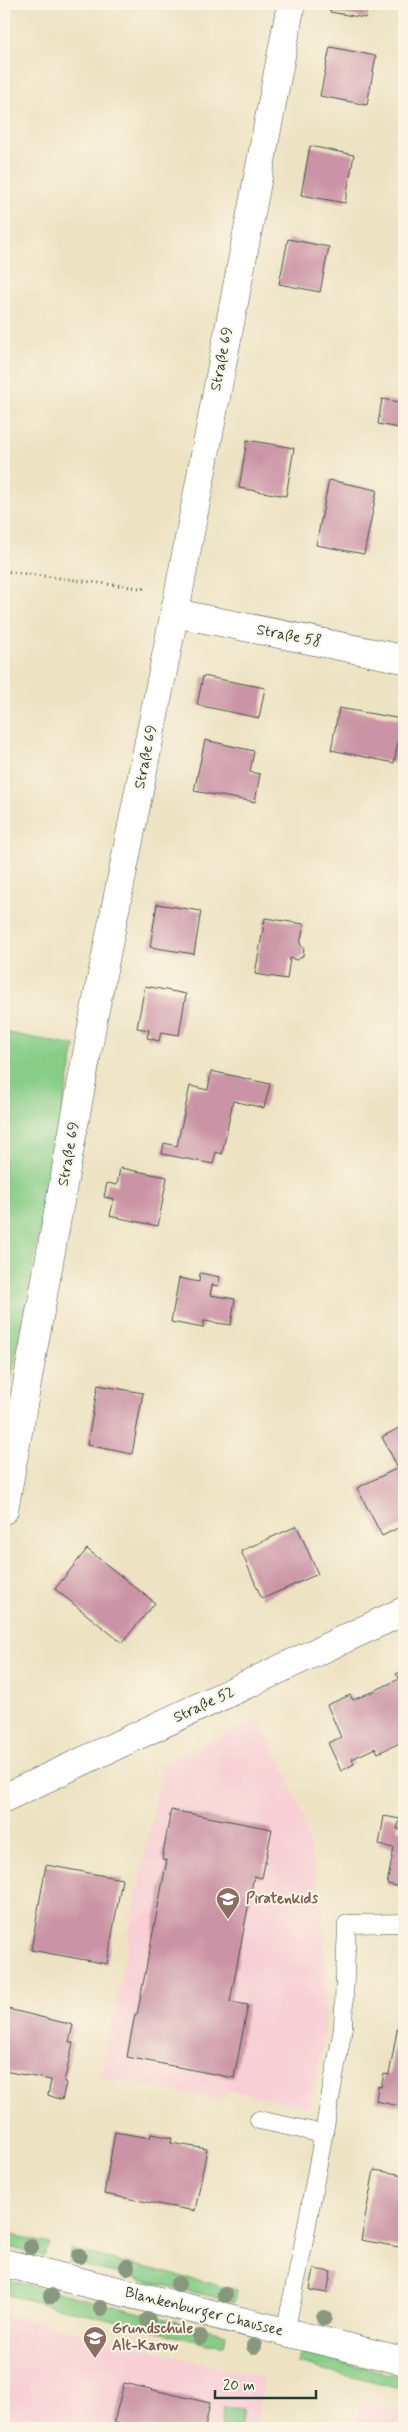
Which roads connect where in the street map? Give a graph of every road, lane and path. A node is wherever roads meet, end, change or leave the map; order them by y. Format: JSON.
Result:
{"nodes":[{"id":1,"x":291,"y":4,"type":"edge"},
{"id":2,"x":4,"y":571,"type":"edge"},
{"id":3,"x":176,"y":604,"type":"junction"},
{"id":4,"x":404,"y":659,"type":"edge"},
{"id":5,"x":4,"y":1510,"type":"edge"},
{"id":6,"x":404,"y":1611,"type":"edge"},
{"id":7,"x":4,"y":1798,"type":"edge"},
{"id":8,"x":404,"y":1923,"type":"edge"},
{"id":9,"x":259,"y":2120,"type":"dead end"},
{"id":10,"x":324,"y":2134,"type":"junction"},
{"id":11,"x":4,"y":2263,"type":"edge"},
{"id":12,"x":285,"y":2332,"type":"junction"},
{"id":13,"x":404,"y":2361,"type":"edge"}],
"edges":[{"from":1,"to":3,"type":"street","name":"Straße 69"},
{"from":2,"to":3,"type":"path"},
{"from":3,"to":4,"type":"street","name":"Straße 58"},
{"from":3,"to":5,"type":"street","name":"Straße 69"},
{"from":6,"to":7,"type":"street","name":"Straße 52"},
{"from":8,"to":10,"type":"lane"},
{"from":9,"to":10,"type":"lane"},
{"from":10,"to":12,"type":"lane"},
{"from":11,"to":12,"type":"street","name":"Blankenburger Chaussee"},
{"from":12,"to":13,"type":"street","name":"Blankenburger Chaussee"}]}
